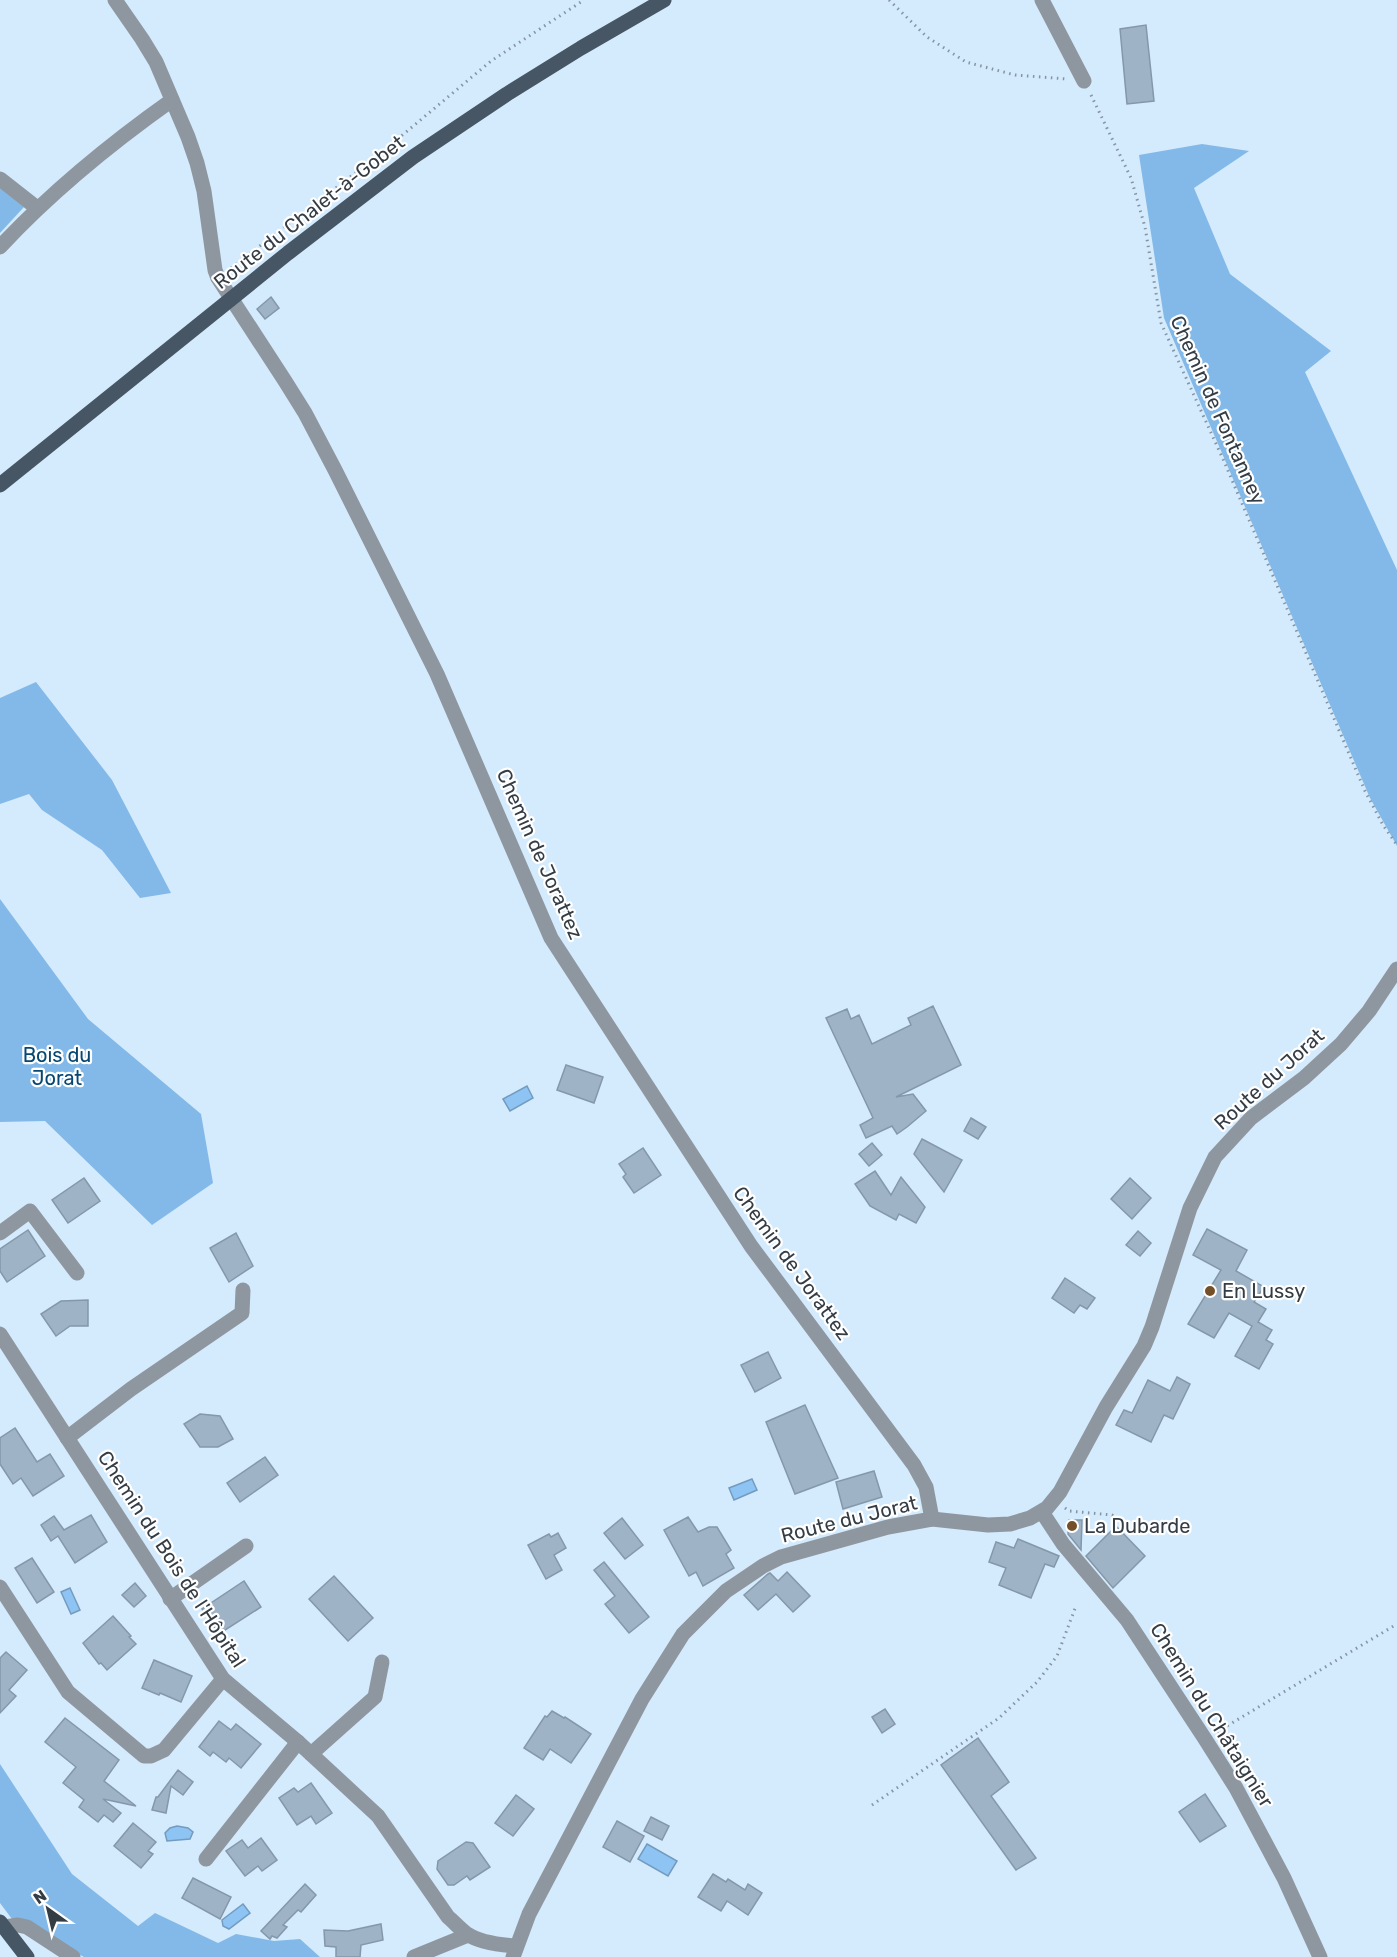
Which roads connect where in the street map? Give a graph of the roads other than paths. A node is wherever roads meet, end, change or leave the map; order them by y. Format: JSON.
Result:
{"nodes":[{"id":1,"x":115,"y":0,"type":"edge"},
{"id":2,"x":664,"y":0,"type":"edge"},
{"id":3,"x":1042,"y":0,"type":"edge"},
{"id":4,"x":1084,"y":81,"type":"road end"},
{"id":5,"x":172,"y":100,"type":"junction"},
{"id":6,"x":0,"y":179,"type":"edge"},
{"id":7,"x":37,"y":208,"type":"junction"},
{"id":8,"x":0,"y":247,"type":"edge"},
{"id":9,"x":231,"y":299,"type":"junction"},
{"id":10,"x":0,"y":485,"type":"edge"},
{"id":11,"x":1397,"y":969,"type":"edge"},
{"id":12,"x":0,"y":1233,"type":"edge"},
{"id":13,"x":77,"y":1273,"type":"dead end"},
{"id":14,"x":243,"y":1290,"type":"dead end"},
{"id":15,"x":0,"y":1334,"type":"edge"},
{"id":16,"x":67,"y":1438,"type":"junction"},
{"id":17,"x":1047,"y":1507,"type":"junction"},
{"id":18,"x":932,"y":1520,"type":"junction"},
{"id":19,"x":246,"y":1546,"type":"dead end"},
{"id":20,"x":0,"y":1587,"type":"edge"},
{"id":21,"x":170,"y":1599,"type":"junction"},
{"id":22,"x":382,"y":1662,"type":"dead end"},
{"id":23,"x":223,"y":1679,"type":"junction"},
{"id":24,"x":298,"y":1742,"type":"junction"},
{"id":25,"x":311,"y":1754,"type":"junction"},
{"id":26,"x":206,"y":1859,"type":"dead end"},
{"id":27,"x":2,"y":1924,"type":"edge"},
{"id":28,"x":468,"y":1935,"type":"junction"},
{"id":29,"x":514,"y":1952,"type":"edge"},
{"id":30,"x":27,"y":1957,"type":"edge"},
{"id":31,"x":73,"y":1957,"type":"edge"},
{"id":32,"x":414,"y":1957,"type":"edge"},
{"id":33,"x":1320,"y":1957,"type":"edge"}],
"edges":[{"from":1,"to":5,"type":"street"},
{"from":2,"to":9,"type":"main road","name":"Route du Chalet-à-Gobet"},
{"from":3,"to":4,"type":"street"},
{"from":5,"to":7,"type":"street"},
{"from":5,"to":9,"type":"street","name":"Chemin de Jorattez"},
{"from":6,"to":7,"type":"street"},
{"from":7,"to":8,"type":"street"},
{"from":9,"to":10,"type":"main road","name":"Route du Chalet-à-Gobet"},
{"from":9,"to":18,"type":"street","name":"Chemin de Jorattez"},
{"from":11,"to":17,"type":"street","name":"Route du Jorat"},
{"from":12,"to":13,"type":"street"},
{"from":14,"to":16,"type":"street"},
{"from":15,"to":16,"type":"street","name":"Chemin du Bois de l'Hôpital"},
{"from":16,"to":21,"type":"street","name":"Chemin du Bois de l'Hôpital"},
{"from":17,"to":18,"type":"street","name":"Route du Jorat"},
{"from":17,"to":33,"type":"street","name":"Chemin du Châtaignier"},
{"from":18,"to":29,"type":"street","name":"Route du Jorat"},
{"from":19,"to":21,"type":"street"},
{"from":20,"to":23,"type":"street"},
{"from":21,"to":23,"type":"street","name":"Chemin du Bois de l'Hôpital"},
{"from":22,"to":25,"type":"street"},
{"from":23,"to":24,"type":"street","name":"Chemin du Bois de l'Hôpital"},
{"from":24,"to":25,"type":"street","name":"Chemin du Bois de l'Hôpital"},
{"from":24,"to":26,"type":"street"},
{"from":25,"to":28,"type":"street","name":"Chemin du Bois de l'Hôpital"},
{"from":27,"to":30,"type":"main road"},
{"from":27,"to":31,"type":"street"},
{"from":28,"to":29,"type":"street","name":"Chemin du Bois de l'Hôpital"},
{"from":28,"to":32,"type":"street"}]}
